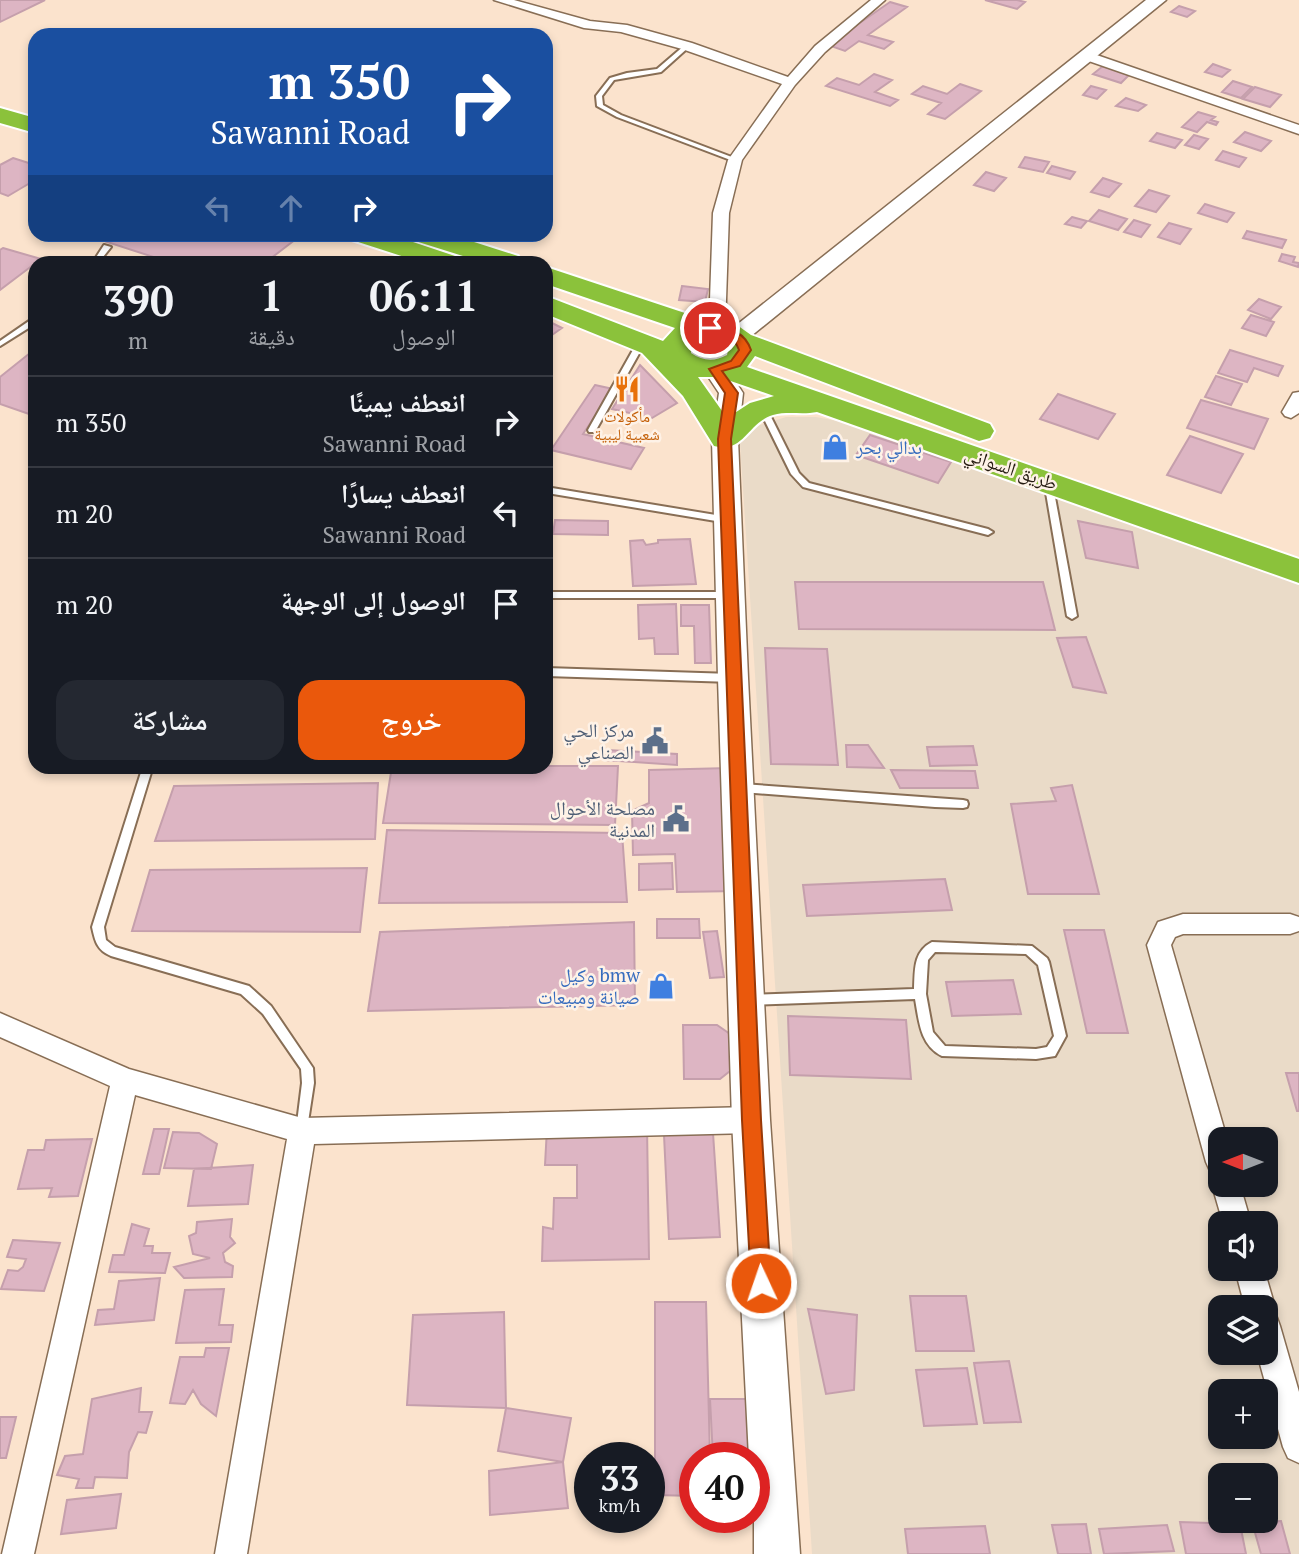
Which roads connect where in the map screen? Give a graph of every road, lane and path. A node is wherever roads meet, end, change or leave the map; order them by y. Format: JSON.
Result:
{"nodes":[{"id":1,"x":499,"y":0,"type":"edge"},
{"id":2,"x":880,"y":0,"type":"edge"},
{"id":3,"x":1157,"y":0,"type":"edge"},
{"id":4,"x":687,"y":46,"type":"junction"},
{"id":5,"x":1088,"y":56,"type":"junction"},
{"id":6,"x":790,"y":82,"type":"junction"},
{"id":7,"x":28,"y":111,"type":"edge"},
{"id":8,"x":1,"y":112,"type":"edge"},
{"id":9,"x":28,"y":123,"type":"edge"},
{"id":10,"x":1299,"y":130,"type":"edge"},
{"id":11,"x":735,"y":160,"type":"junction"},
{"id":12,"x":385,"y":242,"type":"edge"},
{"id":13,"x":446,"y":242,"type":"edge"},
{"id":14,"x":107,"y":247,"type":"dead end"},
{"id":15,"x":100,"y":256,"type":"edge"},
{"id":16,"x":427,"y":256,"type":"edge"},
{"id":17,"x":489,"y":256,"type":"edge"},
{"id":18,"x":553,"y":277,"type":"edge"},
{"id":19,"x":553,"y":307,"type":"edge"},
{"id":20,"x":28,"y":326,"type":"edge"},
{"id":21,"x":725,"y":334,"type":"junction"},
{"id":22,"x":0,"y":344,"type":"edge"},
{"id":23,"x":657,"y":349,"type":"junction"},
{"id":24,"x":718,"y":369,"type":"junction"},
{"id":25,"x":826,"y":406,"type":"junction"},
{"id":26,"x":762,"y":407,"type":"junction"},
{"id":27,"x":592,"y":430,"type":"dead end"},
{"id":28,"x":724,"y":439,"type":"junction"},
{"id":29,"x":1048,"y":481,"type":"junction"},
{"id":30,"x":553,"y":491,"type":"edge"},
{"id":31,"x":728,"y":520,"type":"junction"},
{"id":32,"x":988,"y":533,"type":"dead end"},
{"id":33,"x":1299,"y":550,"type":"edge"},
{"id":34,"x":1299,"y":571,"type":"edge"},
{"id":35,"x":553,"y":595,"type":"edge"},
{"id":36,"x":730,"y":595,"type":"junction"},
{"id":37,"x":1072,"y":616,"type":"dead end"},
{"id":38,"x":553,"y":672,"type":"edge"},
{"id":39,"x":733,"y":678,"type":"junction"},
{"id":40,"x":146,"y":774,"type":"edge"},
{"id":41,"x":739,"y":788,"type":"junction"},
{"id":42,"x":963,"y":804,"type":"dead end"},
{"id":43,"x":1290,"y":925,"type":"dead end"},
{"id":44,"x":920,"y":994,"type":"junction"},
{"id":45,"x":747,"y":1000,"type":"junction"},
{"id":46,"x":0,"y":1025,"type":"edge"},
{"id":47,"x":125,"y":1080,"type":"junction"},
{"id":48,"x":751,"y":1120,"type":"junction"},
{"id":49,"x":1210,"y":1127,"type":"edge"},
{"id":50,"x":302,"y":1130,"type":"junction"},
{"id":51,"x":1276,"y":1365,"type":"edge"},
{"id":52,"x":1299,"y":1447,"type":"edge"},
{"id":53,"x":18,"y":1554,"type":"edge"},
{"id":54,"x":231,"y":1554,"type":"edge"},
{"id":55,"x":777,"y":1554,"type":"edge"}],
"edges":[{"from":1,"to":4,"type":"street"},
{"from":2,"to":6,"type":"street"},
{"from":3,"to":5,"type":"street"},
{"from":4,"to":6,"type":"street"},
{"from":4,"to":11,"type":"lane"},
{"from":5,"to":10,"type":"street"},
{"from":5,"to":21,"type":"street"},
{"from":6,"to":11,"type":"street"},
{"from":7,"to":8,"type":"highway"},
{"from":8,"to":9,"type":"highway"},
{"from":11,"to":21,"type":"street"},
{"from":12,"to":16,"type":"highway"},
{"from":13,"to":17,"type":"highway"},
{"from":14,"to":15,"type":"lane"},
{"from":18,"to":21,"type":"highway","name":"طريق السواني"},
{"from":19,"to":23,"type":"highway"},
{"from":20,"to":22,"type":"lane"},
{"from":21,"to":23,"type":"highway"},
{"from":21,"to":24,"type":"highway"},
{"from":21,"to":33,"type":"highway","name":"طريق السواني"},
{"from":23,"to":24,"type":"highway","name":"طريق السواني"},
{"from":23,"to":27,"type":"lane"},
{"from":23,"to":28,"type":"highway"},
{"from":24,"to":25,"type":"highway","name":"طريق السواني"},
{"from":24,"to":28,"type":"street"},
{"from":25,"to":26,"type":"highway"},
{"from":25,"to":29,"type":"highway","name":"طريق السواني"},
{"from":26,"to":28,"type":"highway"},
{"from":26,"to":32,"type":"lane"},
{"from":28,"to":31,"type":"street"},
{"from":29,"to":34,"type":"highway","name":"طريق السواني"},
{"from":29,"to":37,"type":"lane"},
{"from":30,"to":31,"type":"lane"},
{"from":31,"to":36,"type":"street"},
{"from":35,"to":36,"type":"lane"},
{"from":36,"to":39,"type":"street"},
{"from":38,"to":39,"type":"lane"},
{"from":39,"to":41,"type":"street"},
{"from":40,"to":50,"type":"lane"},
{"from":41,"to":42,"type":"lane"},
{"from":41,"to":45,"type":"street"},
{"from":43,"to":49,"type":"street"},
{"from":44,"to":44,"type":"lane"},
{"from":44,"to":45,"type":"lane"},
{"from":45,"to":48,"type":"street"},
{"from":46,"to":47,"type":"street"},
{"from":47,"to":50,"type":"street"},
{"from":47,"to":53,"type":"street"},
{"from":48,"to":50,"type":"street"},
{"from":48,"to":55,"type":"street"},
{"from":50,"to":54,"type":"street"},
{"from":51,"to":52,"type":"street"}]}
